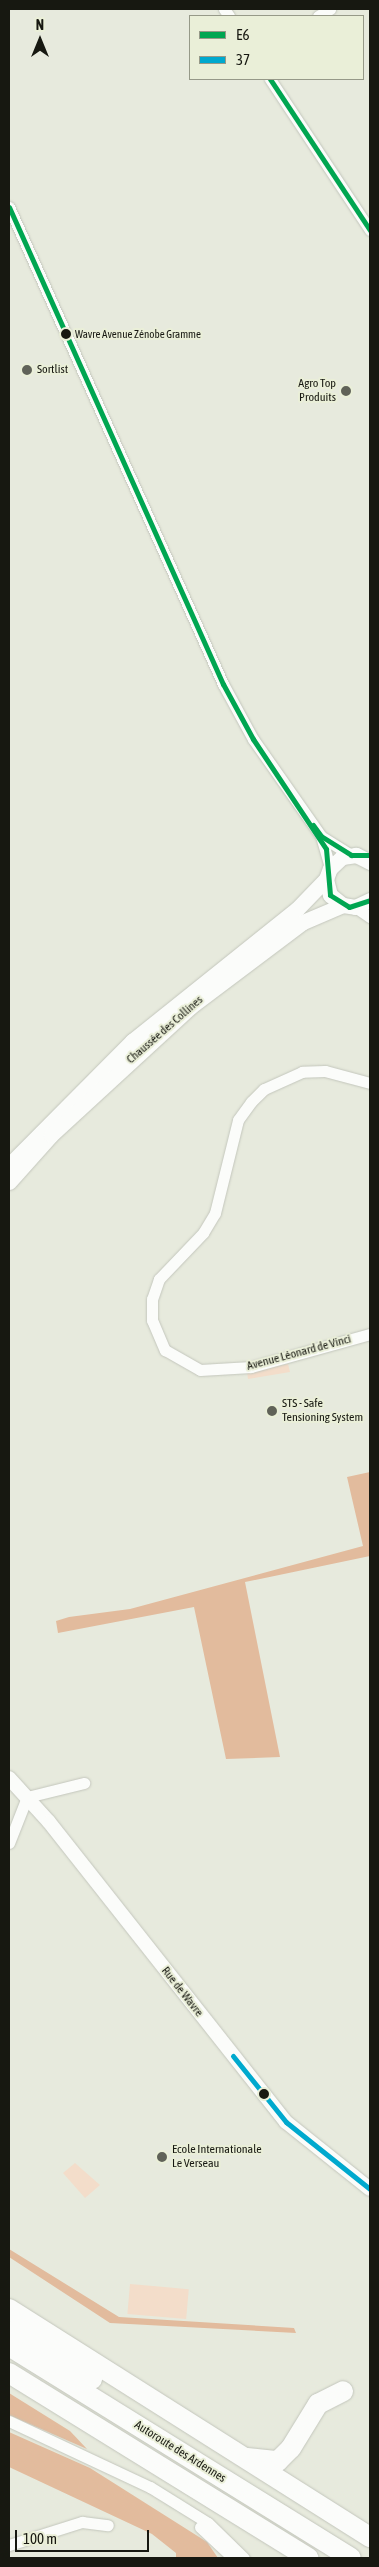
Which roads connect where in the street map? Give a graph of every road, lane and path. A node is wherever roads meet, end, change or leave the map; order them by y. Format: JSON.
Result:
{"nodes":[{"id":1,"x":271,"y":80,"type":"edge"},
{"id":2,"x":9,"y":207,"type":"edge"},
{"id":3,"x":370,"y":230,"type":"edge"},
{"id":4,"x":320,"y":836,"type":"junction"},
{"id":5,"x":363,"y":857,"type":"edge"},
{"id":6,"x":328,"y":874,"type":"junction"},
{"id":7,"x":370,"y":900,"type":"edge"},
{"id":8,"x":349,"y":906,"type":"junction"},
{"id":9,"x":370,"y":917,"type":"edge"},
{"id":10,"x":370,"y":1083,"type":"edge"},
{"id":11,"x":9,"y":1165,"type":"edge"},
{"id":12,"x":9,"y":1182,"type":"edge"},
{"id":13,"x":370,"y":1334,"type":"edge"},
{"id":14,"x":9,"y":1778,"type":"edge"},
{"id":15,"x":84,"y":1783,"type":"dead end"},
{"id":16,"x":27,"y":1796,"type":"junction"},
{"id":17,"x":9,"y":1843,"type":"edge"},
{"id":18,"x":370,"y":2189,"type":"edge"},
{"id":19,"x":9,"y":2308,"type":"edge"},
{"id":20,"x":9,"y":2331,"type":"edge"},
{"id":21,"x":9,"y":2346,"type":"edge"},
{"id":22,"x":9,"y":2373,"type":"edge"},
{"id":23,"x":343,"y":2391,"type":"dead end"},
{"id":24,"x":9,"y":2421,"type":"edge"},
{"id":25,"x":212,"y":2440,"type":"junction"},
{"id":26,"x":240,"y":2456,"type":"junction"},
{"id":27,"x":134,"y":2482,"type":"junction"},
{"id":28,"x":244,"y":2519,"type":"junction"},
{"id":29,"x":108,"y":2525,"type":"dead end"},
{"id":30,"x":370,"y":2537,"type":"edge"},
{"id":31,"x":9,"y":2545,"type":"edge"},
{"id":32,"x":233,"y":2558,"type":"edge"},
{"id":33,"x":244,"y":2558,"type":"edge"},
{"id":34,"x":283,"y":2558,"type":"edge"},
{"id":35,"x":308,"y":2558,"type":"edge"},
{"id":36,"x":351,"y":2558,"type":"edge"}],
"edges":[{"from":1,"to":3,"type":"street"},
{"from":2,"to":4,"type":"street"},
{"from":4,"to":5,"type":"street"},
{"from":4,"to":6,"type":"street"},
{"from":5,"to":6,"type":"main road","name":"Chaussée des Collines"},
{"from":6,"to":8,"type":"main road"},
{"from":6,"to":11,"type":"main road","name":"Chaussée des Collines"},
{"from":7,"to":8,"type":"main road","name":"Chaussée des Collines"},
{"from":8,"to":9,"type":"street"},
{"from":8,"to":12,"type":"main road","name":"Chaussée des Collines"},
{"from":10,"to":13,"type":"street","name":"Avenue Léonard de Vinci"},
{"from":14,"to":16,"type":"street","name":"Rue de Wavre"},
{"from":15,"to":16,"type":"street"},
{"from":16,"to":17,"type":"street"},
{"from":16,"to":18,"type":"street","name":"Rue de Wavre"},
{"from":19,"to":25,"type":"highway"},
{"from":20,"to":25,"type":"highway"},
{"from":21,"to":36,"type":"highway","name":"Autoroute des Ardennes"},
{"from":22,"to":28,"type":"highway","name":"Autoroute des Ardennes"},
{"from":23,"to":26,"type":"highway"},
{"from":24,"to":27,"type":"street"},
{"from":25,"to":26,"type":"highway"},
{"from":26,"to":30,"type":"highway"},
{"from":27,"to":32,"type":"street"},
{"from":27,"to":33,"type":"street"},
{"from":28,"to":34,"type":"highway"},
{"from":28,"to":35,"type":"highway","name":"Autoroute des Ardennes"},
{"from":29,"to":31,"type":"street"}]}
